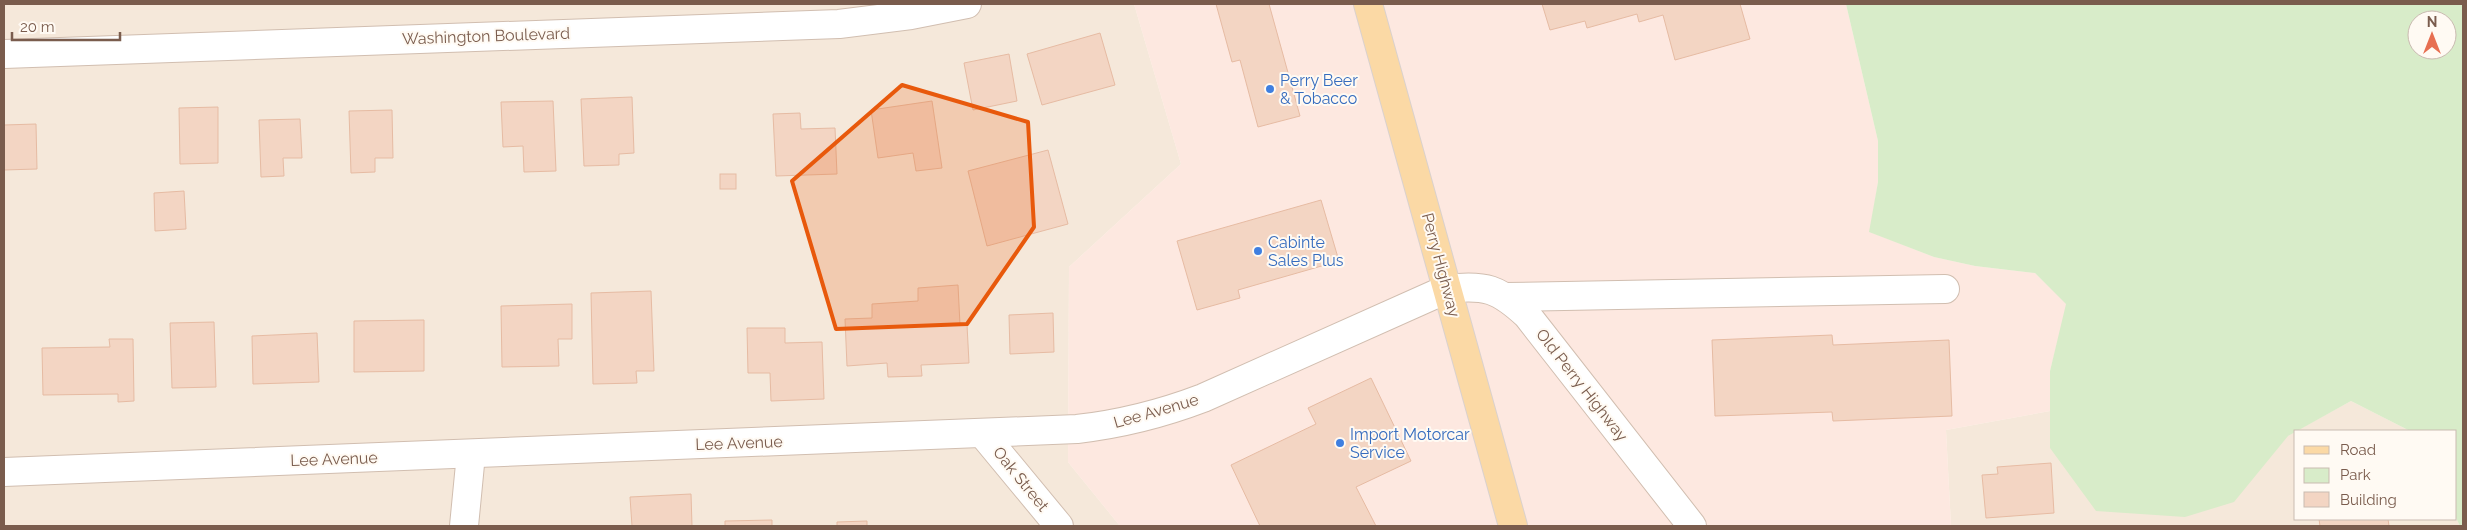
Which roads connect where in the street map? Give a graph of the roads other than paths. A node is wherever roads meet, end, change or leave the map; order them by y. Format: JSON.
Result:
{"nodes":[{"id":1,"x":967,"y":4,"type":"edge"},
{"id":2,"x":1368,"y":4,"type":"edge"},
{"id":3,"x":4,"y":54,"type":"edge"},
{"id":4,"x":1447,"y":289,"type":"junction"},
{"id":5,"x":1945,"y":289,"type":"dead end"},
{"id":6,"x":1506,"y":297,"type":"junction"},
{"id":7,"x":982,"y":433,"type":"junction"},
{"id":8,"x":471,"y":454,"type":"junction"},
{"id":9,"x":4,"y":472,"type":"edge"},
{"id":10,"x":464,"y":526,"type":"edge"},
{"id":11,"x":1059,"y":526,"type":"edge"},
{"id":12,"x":1513,"y":526,"type":"edge"},
{"id":13,"x":1692,"y":526,"type":"edge"}],
"edges":[{"from":1,"to":3,"type":"street","name":"Washington Boulevard"},
{"from":2,"to":4,"type":"main road","name":"Perry Highway"},
{"from":4,"to":6,"type":"street","name":"Old Perry Highway"},
{"from":4,"to":7,"type":"street","name":"Lee Avenue"},
{"from":4,"to":12,"type":"main road","name":"Perry Highway"},
{"from":5,"to":6,"type":"street"},
{"from":6,"to":13,"type":"street","name":"Old Perry Highway"},
{"from":7,"to":8,"type":"street","name":"Lee Avenue"},
{"from":7,"to":11,"type":"street","name":"Oak Street"},
{"from":8,"to":9,"type":"street","name":"Lee Avenue"},
{"from":8,"to":10,"type":"street"}]}
